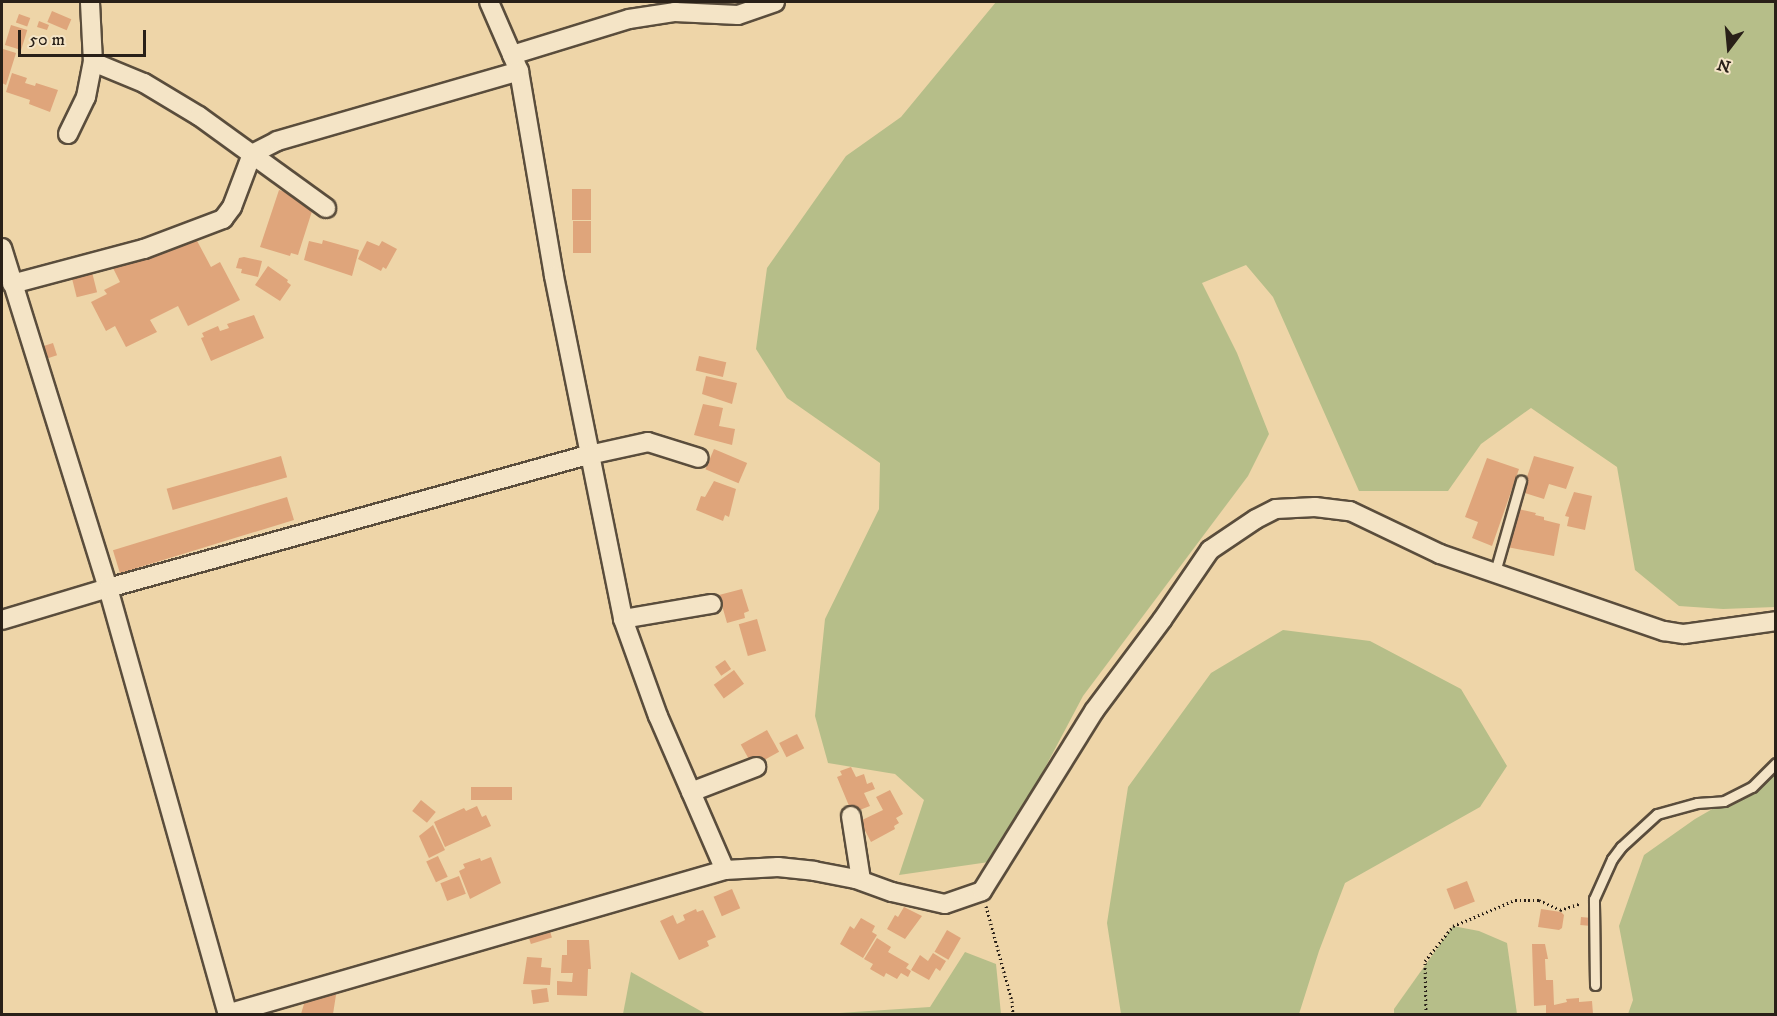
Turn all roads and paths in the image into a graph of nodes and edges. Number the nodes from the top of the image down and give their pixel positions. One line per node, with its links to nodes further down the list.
1 (90, 2): 4 (street)
2 (489, 2): 5 (street)
3 (775, 2): 5 (street)
4 (93, 62): 6 (street); 7 (street)
5 (516, 63): 7 (street); 11 (street)
6 (68, 134)
7 (252, 154): 8 (street); 10 (street)
8 (326, 208)
9 (2, 248): 10 (street)
10 (12, 284): 15 (street)
11 (589, 455): 12 (street); 15 (street); 17 (street)
12 (699, 458)
13 (1521, 481): 14 (lane)
14 (1495, 572): 19 (street); 26 (street)
15 (108, 588): 18 (street); 30 (street)
16 (712, 604): 17 (street)
17 (623, 619): 22 (street)
18 (2, 620)
19 (1776, 621)
20 (1776, 763): 27 (lane)
21 (756, 767): 22 (street)
22 (691, 792): 24 (street)
23 (851, 816): 25 (street)
24 (726, 870): 25 (street); 29 (street)
25 (861, 880): 26 (street)
26 (982, 891): 31 (path)
27 (1594, 899): 28 (lane); 32 (path)
28 (1596, 985)
29 (272, 1008): 30 (street)
30 (228, 1014)
31 (1013, 1014)
32 (1426, 1014)

